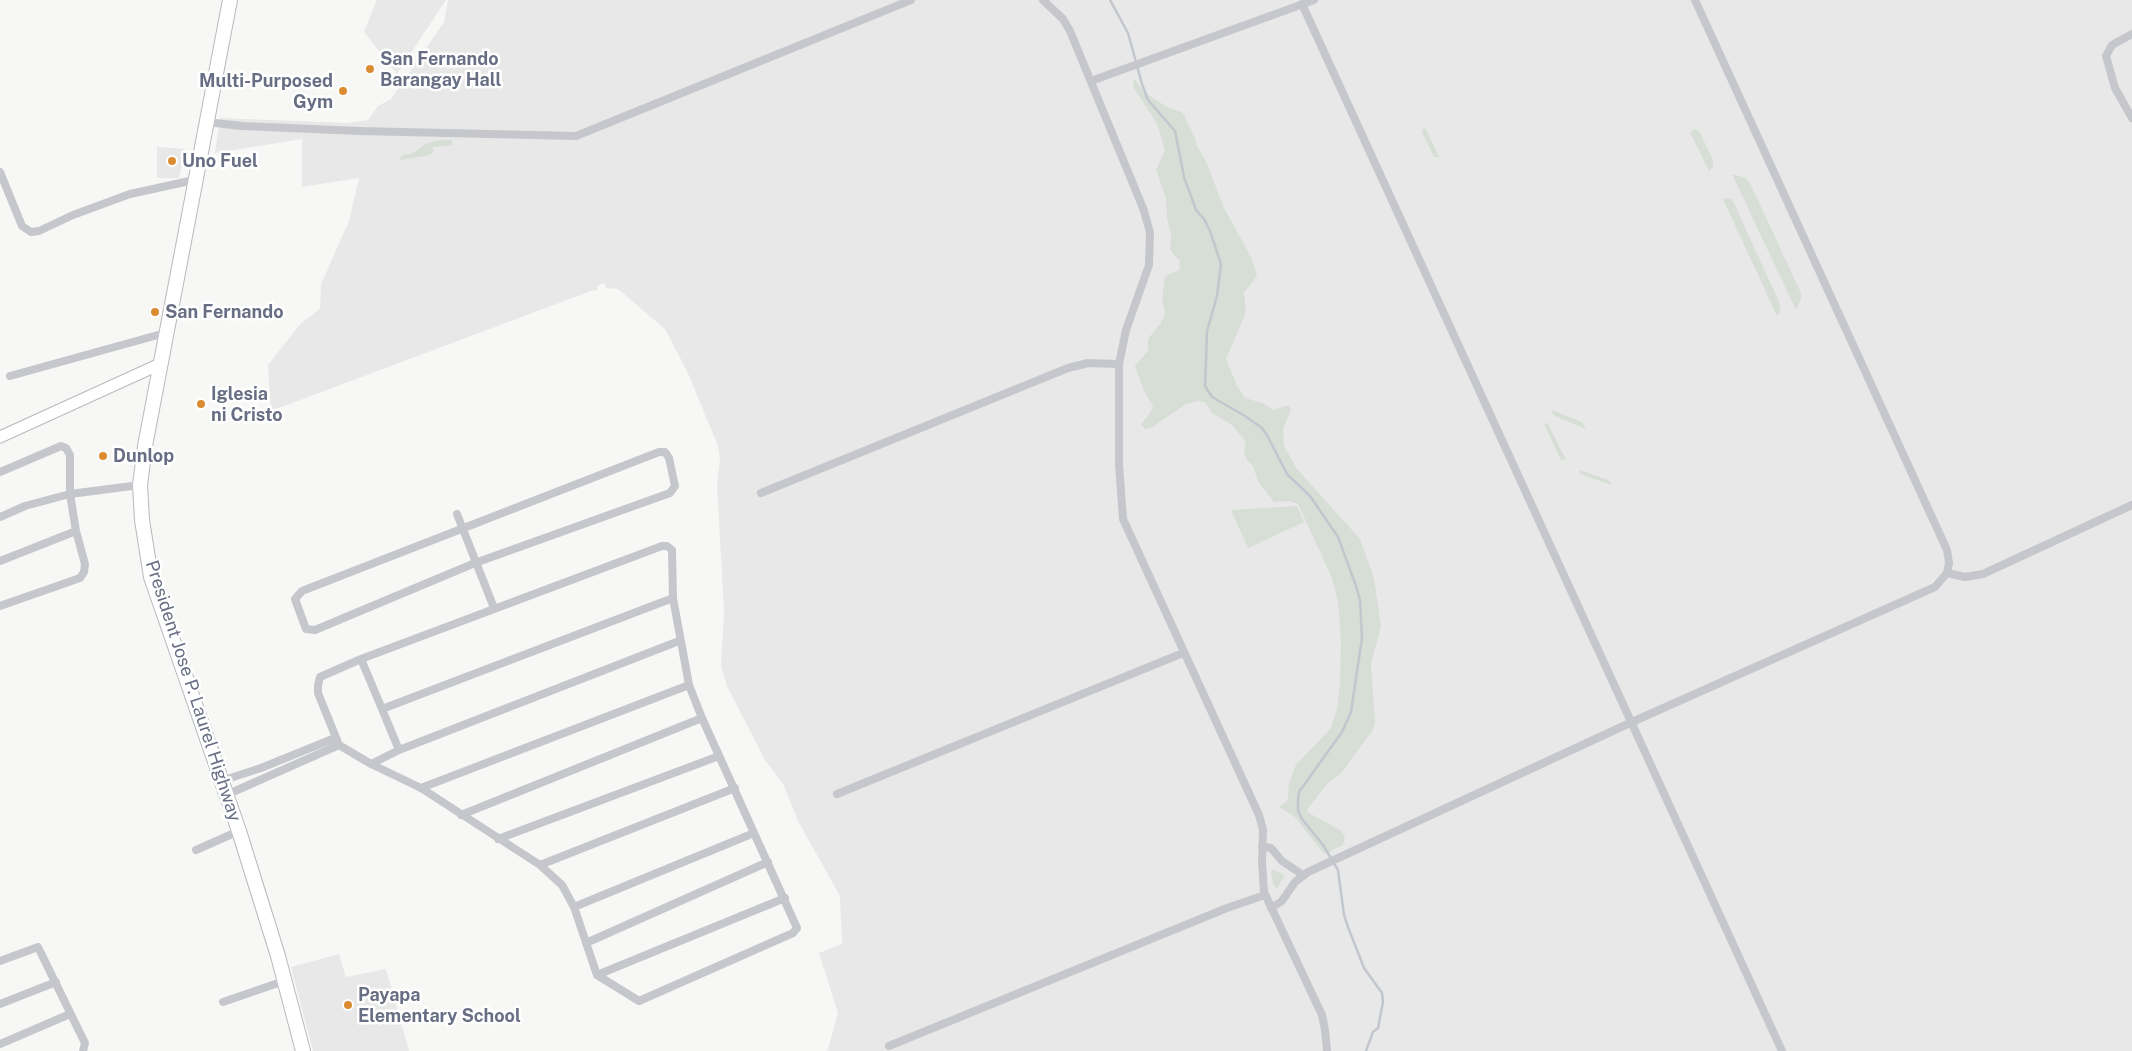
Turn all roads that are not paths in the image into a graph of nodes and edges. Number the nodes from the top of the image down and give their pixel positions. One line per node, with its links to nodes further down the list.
1 (230, 0): 10 (highway, President Jose P. Laurel Highway)
2 (910, 0): 10 (street)
3 (1044, 0): 8 (street)
4 (1314, 0): 6 (street)
5 (1695, 0): 29 (street)
6 (1302, 4): 8 (street); 39 (street)
7 (2132, 34): 9 (street)
8 (1091, 81): 14 (street)
9 (2132, 118)
10 (206, 122): 12 (highway, President Jose P. Laurel Highway)
11 (0, 172): 12 (street)
12 (194, 180): 13 (highway, President Jose P. Laurel Highway)
13 (165, 333): 15 (highway, President Jose P. Laurel Highway); 16 (street)
14 (1119, 364): 20 (street); 34 (street)
15 (158, 365): 17 (street); 19 (highway, President Jose P. Laurel Highway)
16 (10, 376)
17 (0, 437)
18 (0, 472): 21 (street)
19 (140, 485): 21 (street); 45 (highway, President Jose P. Laurel Highway)
20 (761, 493)
21 (70, 494): 24 (street); 26 (street)
22 (2132, 505): 29 (street)
23 (457, 514): 25 (street)
24 (0, 517)
25 (462, 528): 28 (street); 28 (street); 28 (street)
26 (76, 531): 27 (street); 31 (street)
27 (0, 562)
28 (475, 563): 32 (street)
29 (1947, 573): 39 (street)
30 (673, 598): 32 (street); 33 (street); 37 (street)
31 (0, 606)
32 (494, 608): 35 (street)
33 (679, 641): 36 (street); 41 (street)
34 (1184, 652): 48 (street); 53 (street)
35 (361, 659): 37 (street); 40 (street)
36 (689, 685): 38 (street); 46 (street)
37 (382, 709): 41 (street)
38 (702, 718): 43 (street); 49 (street)
39 (1632, 722): 57 (street); 75 (street)
40 (337, 742): 42 (street); 44 (street)
41 (399, 750): 44 (street)
42 (301, 756): 45 (street); 45 (street)
43 (719, 756): 47 (street); 52 (street)
44 (371, 764): 46 (street)
45 (223, 788): 50 (highway, President Jose P. Laurel Highway)
46 (421, 788): 49 (street)
47 (735, 788): 51 (street); 56 (street)
48 (837, 794)
49 (460, 815): 52 (street)
50 (239, 831): 54 (street); 65 (highway, President Jose P. Laurel Highway)
51 (754, 833): 55 (street); 60 (street)
52 (498, 839): 56 (street)
53 (1262, 846): 57 (street); 58 (street)
54 (196, 850)
55 (768, 862): 59 (street); 62 (street)
56 (540, 865): 60 (street)
57 (1303, 875): 61 (street)
58 (1266, 895): 61 (street); 71 (street)
59 (785, 898): 64 (street); 64 (street)
60 (574, 907): 62 (street)
61 (1271, 908): 74 (street)
62 (586, 943): 64 (street)
63 (0, 961): 66 (street)
64 (597, 975)
65 (284, 981): 67 (street); 73 (highway, President Jose P. Laurel Highway)
66 (56, 982): 68 (street); 69 (street)
67 (223, 1002)
68 (0, 1004)
69 (70, 1014): 70 (street); 72 (street)
70 (0, 1044)
71 (889, 1046)
72 (83, 1051)
73 (303, 1051)
74 (1327, 1051)
75 (1782, 1051)

